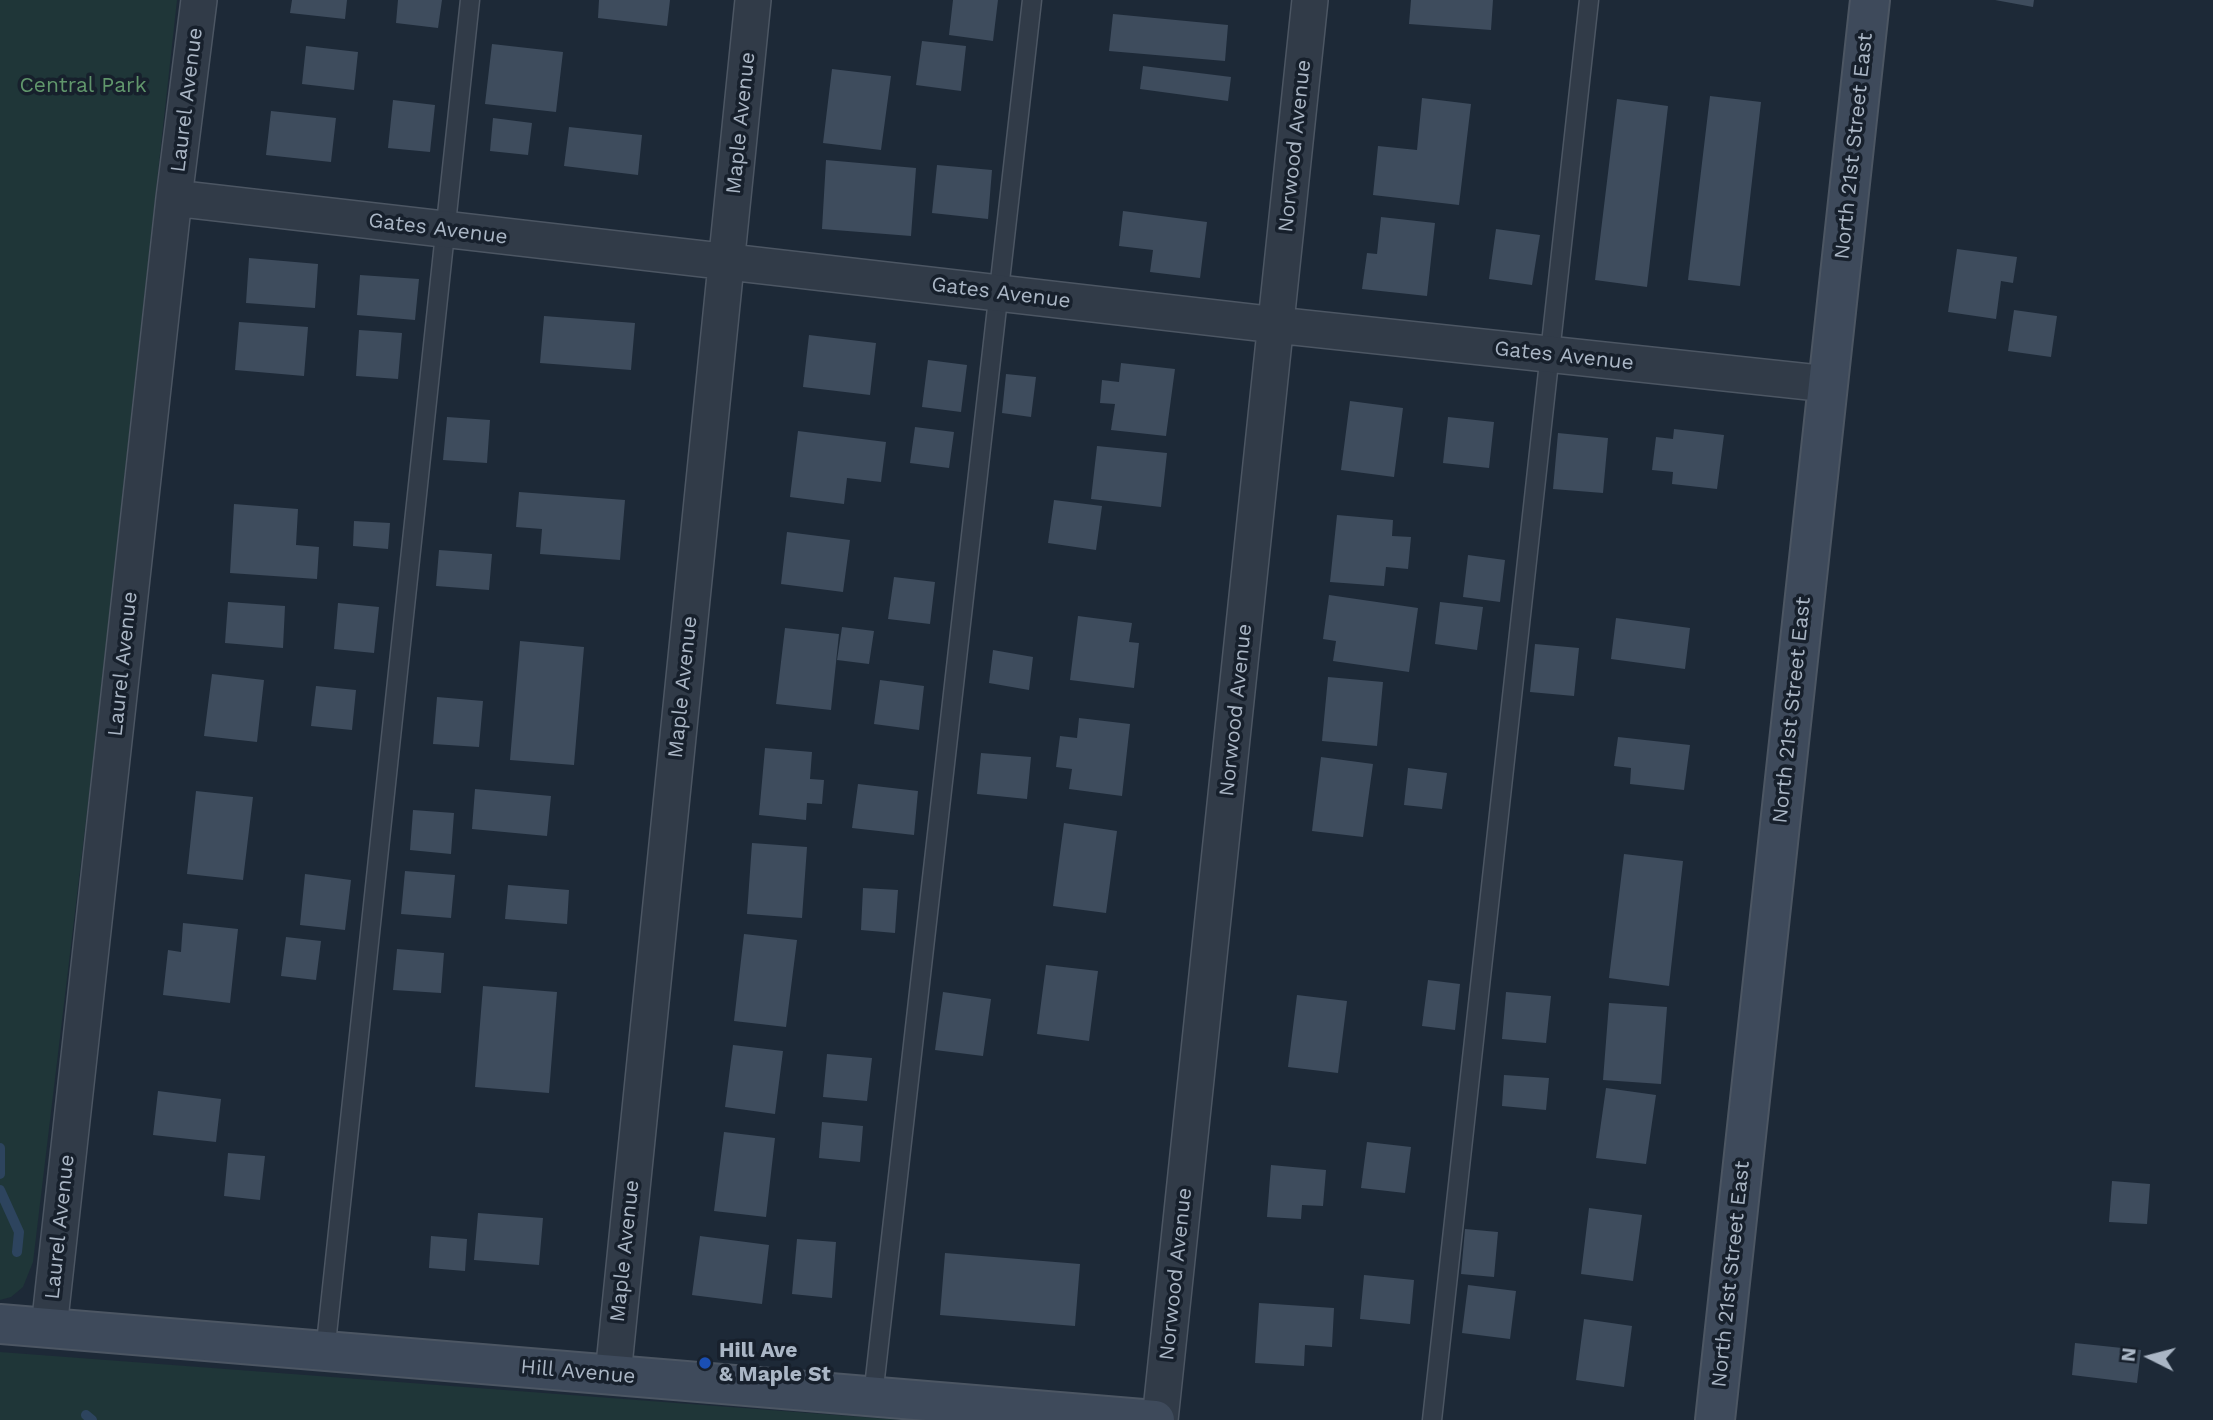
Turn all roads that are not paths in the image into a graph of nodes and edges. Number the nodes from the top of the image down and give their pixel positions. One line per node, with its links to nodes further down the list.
1 (199, 0): 8 (street, Laurel Avenue)
2 (470, 0): 9 (lane)
3 (753, 0): 10 (street, Maple Avenue)
4 (1032, 0): 11 (lane)
5 (1310, 0): 12 (street, Norwood Avenue)
6 (1589, 0): 13 (lane)
7 (1870, 0): 14 (street, North 21st Street East)
8 (174, 198): 9 (street, Gates Avenue); 16 (street, Laurel Avenue)
9 (448, 230): 10 (street, Gates Avenue); 17 (lane)
10 (726, 262): 11 (street, Gates Avenue); 18 (street, Maple Avenue)
11 (999, 293): 12 (street, Gates Avenue); 19 (lane)
12 (1276, 325): 13 (street, Gates Avenue); 20 (street, Norwood Avenue)
13 (1547, 354): 14 (street, Gates Avenue); 21 (lane)
14 (1828, 384): 22 (street, North 21st Street East)
15 (0, 1324): 16 (street, Hill Avenue)
16 (49, 1328): 17 (street, Hill Avenue)
17 (325, 1353): 18 (street, Hill Avenue)
18 (613, 1375): 19 (street, Hill Avenue)
19 (873, 1396): 20 (street, Hill Avenue)
20 (1158, 1420)
21 (1432, 1420)
22 (1715, 1420)

